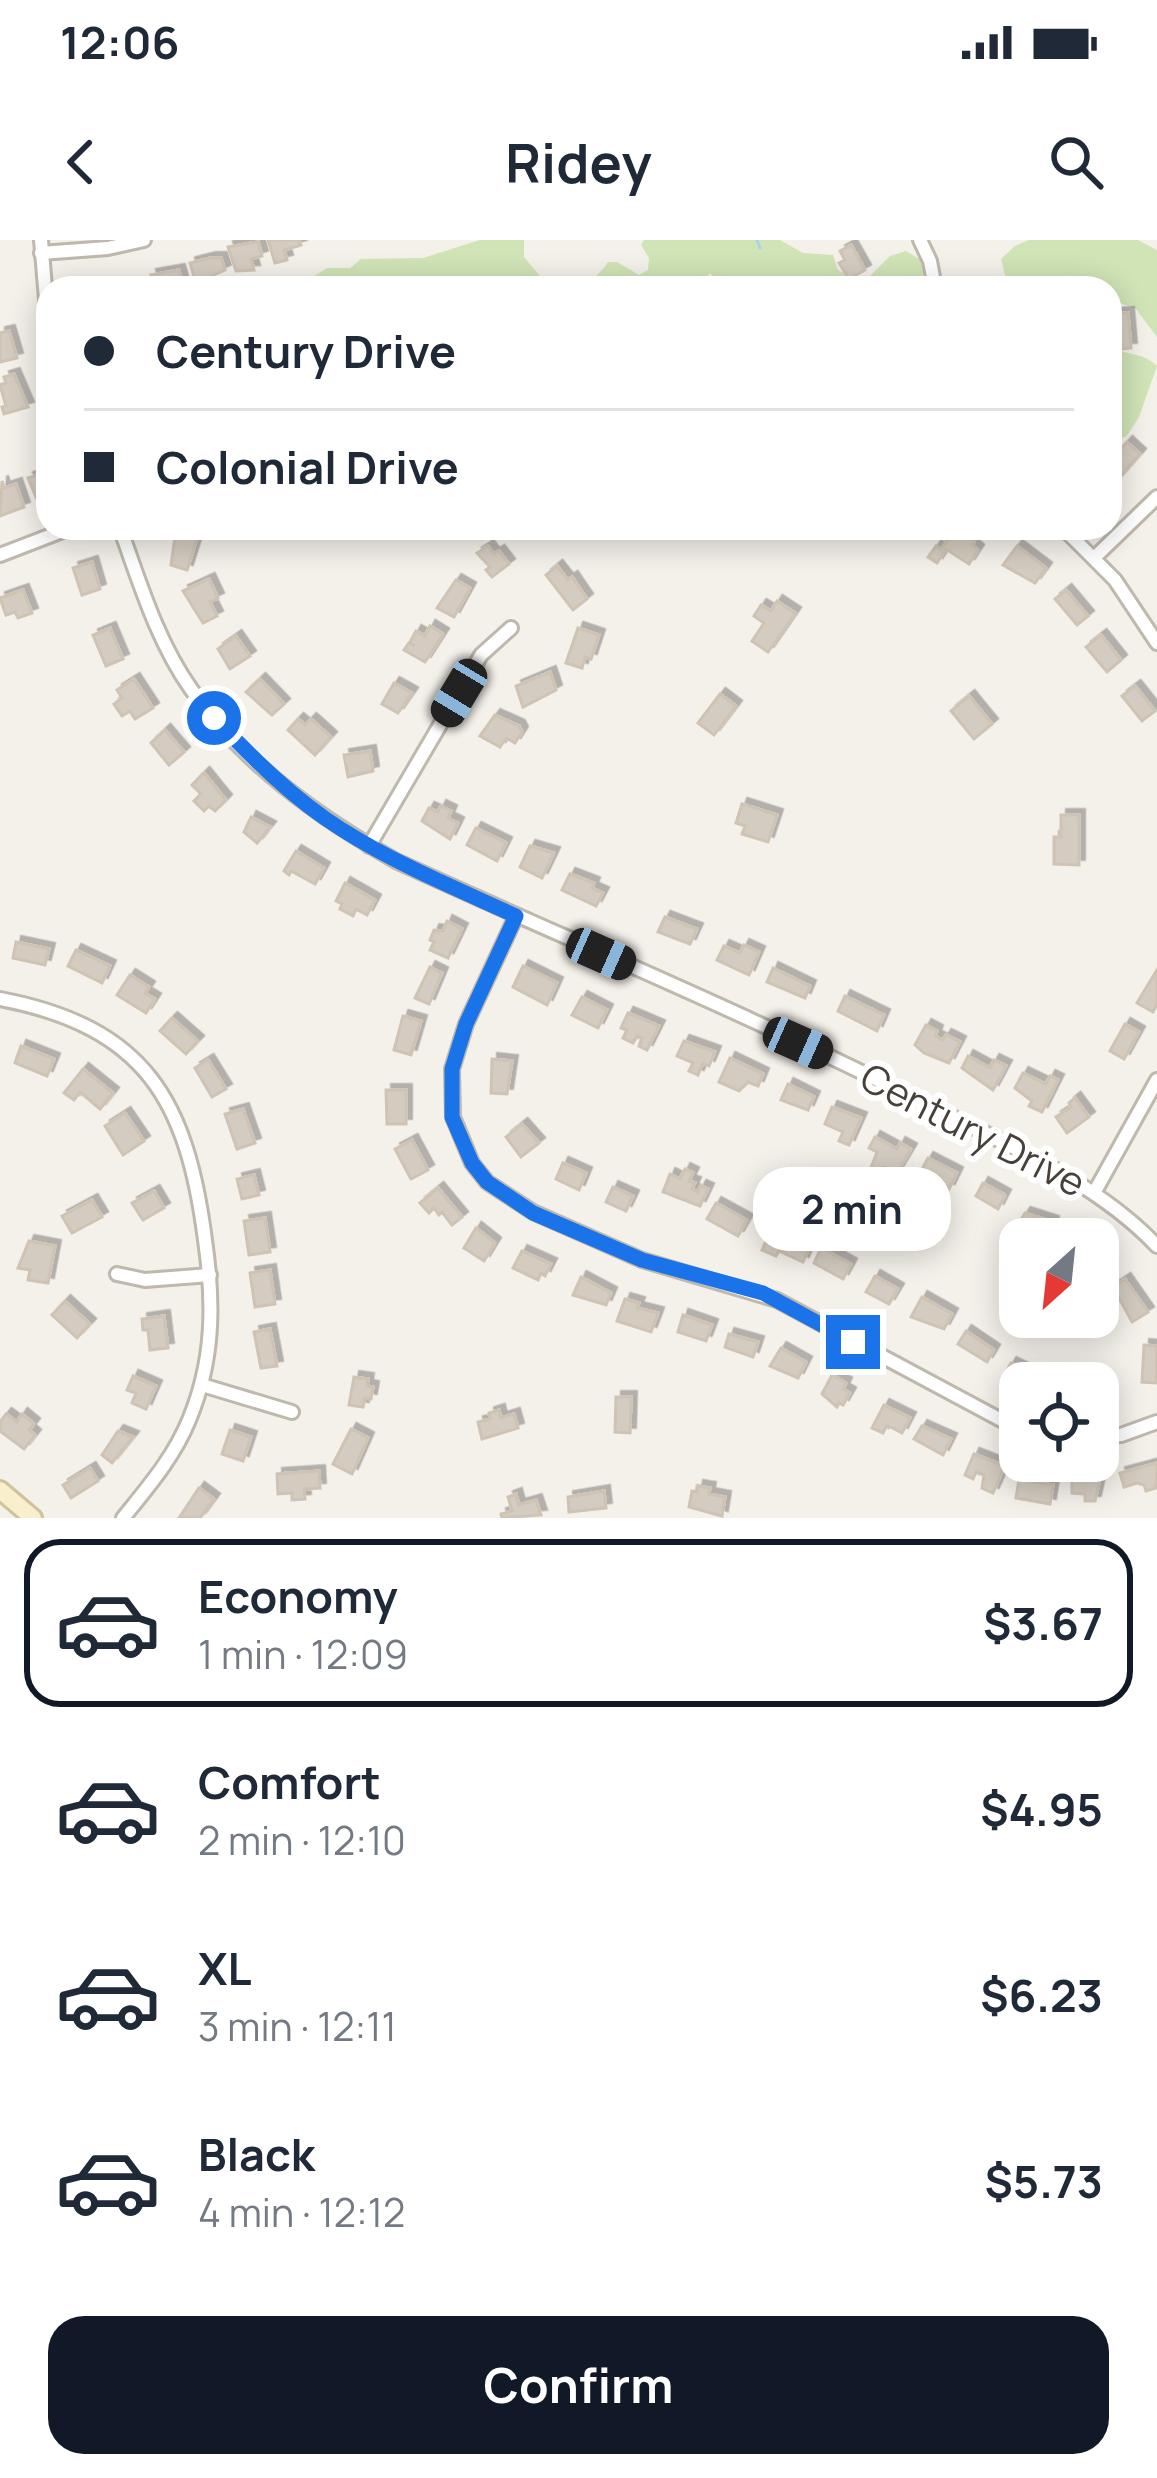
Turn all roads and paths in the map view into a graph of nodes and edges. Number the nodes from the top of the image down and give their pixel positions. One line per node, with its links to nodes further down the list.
1 (144, 240): 3 (street)
2 (920, 240): 5 (street)
3 (41, 246): 4 (street)
4 (44, 276)
5 (933, 276)
6 (1157, 497): 7 (street)
7 (1122, 530)
8 (39, 540): 12 (street)
9 (124, 540): 16 (street, Century Drive)
10 (1076, 540): 13 (street)
11 (1112, 540): 13 (street)
12 (0, 555)
13 (1094, 557): 15 (street)
14 (511, 628): 16 (street)
15 (1157, 644)
16 (370, 846): 17 (street, Century Drive)
17 (516, 916): 20 (street, Century Drive); 26 (street)
18 (0, 998): 23 (street)
19 (1157, 1080): 20 (street)
20 (1094, 1192): 21 (street, Century Drive)
21 (1157, 1246)
22 (117, 1274): 23 (street)
23 (210, 1275): 24 (street)
24 (202, 1385): 25 (street); 31 (street)
25 (292, 1412)
26 (999, 1419)
27 (1157, 1422): 28 (street)
28 (1119, 1435)
29 (0, 1490): 30 (street)
30 (33, 1518)
31 (123, 1518)

